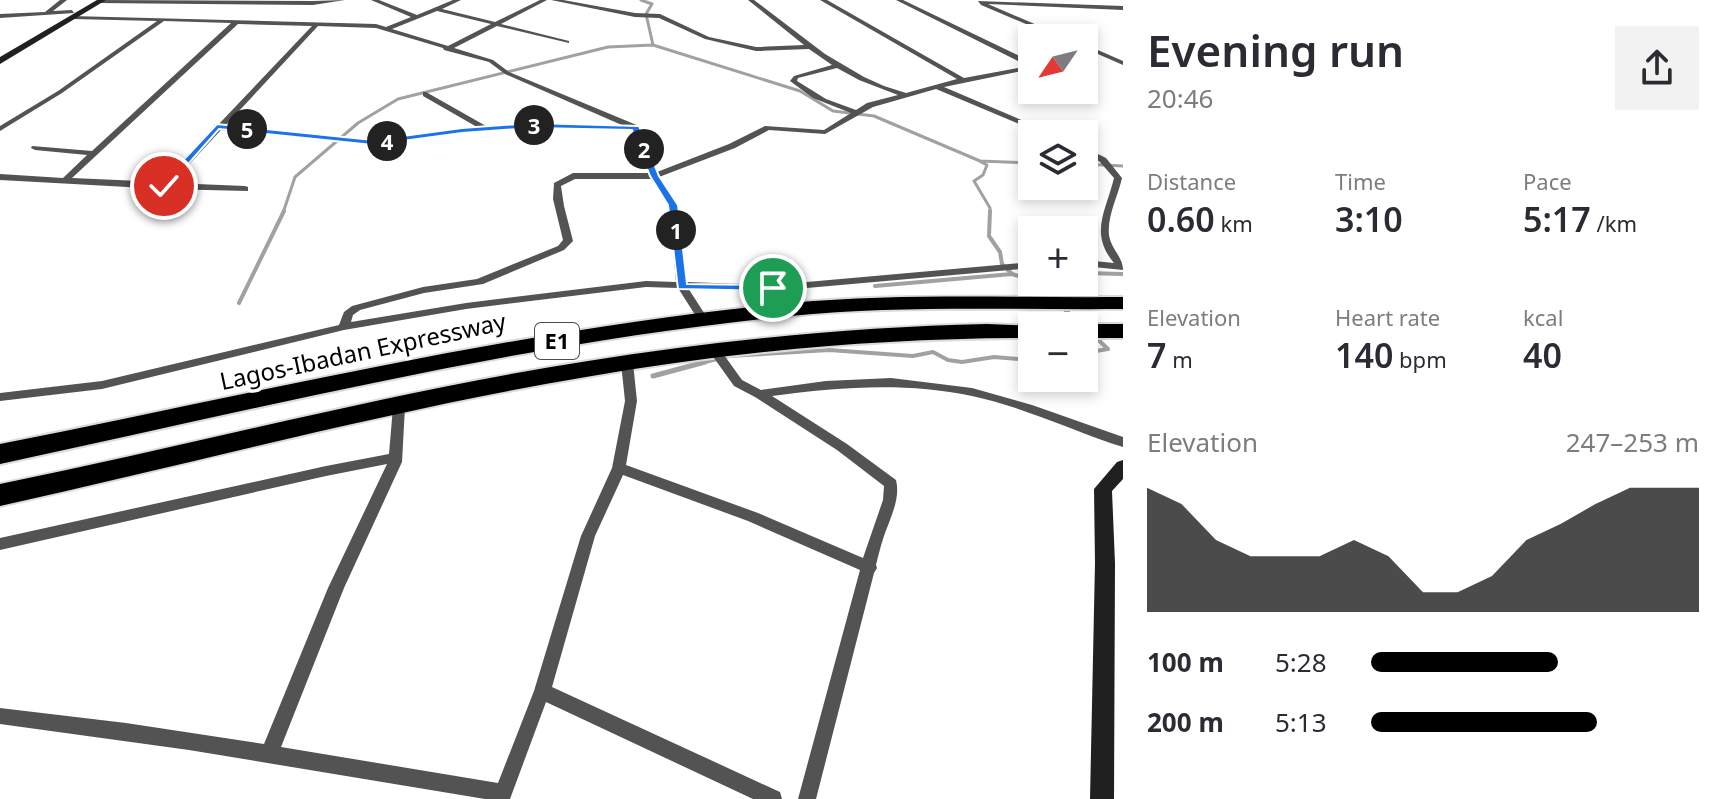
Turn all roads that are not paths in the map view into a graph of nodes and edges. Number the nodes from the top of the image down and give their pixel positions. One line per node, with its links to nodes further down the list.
1 (64, 0): 15 (street)
2 (342, 0): 11 (street)
3 (374, 0): 18 (street)
4 (458, 0): 14 (street)
5 (544, 0): 21 (street)
6 (554, 0): 26 (street)
7 (751, 0): 26 (street)
8 (823, 0): 36 (street)
9 (899, 0): 32 (street)
10 (97, 1): 11 (street); 16 (main road)
11 (246, 1)
12 (979, 1): 13 (street); 22 (street)
13 (1123, 8)
14 (437, 9): 18 (street); 21 (street)
15 (47, 13): 16 (street); 17 (street)
16 (73, 15): 19 (street); 31 (main road); 31 (main road)
17 (0, 16)
18 (417, 17): 24 (street)
19 (161, 21): 20 (street); 44 (street)
20 (235, 23): 23 (street); 47 (street)
21 (498, 24): 25 (street); 27 (street)
22 (1032, 24)
23 (316, 25): 24 (street); 42 (street)
24 (389, 28): 27 (street)
25 (567, 42)
26 (809, 47): 34 (street)
27 (446, 49): 43 (street)
28 (1098, 52): 29 (street)
29 (1102, 54): 30 (street); 33 (street)
30 (1098, 55)
31 (0, 58)
32 (1018, 59)
33 (1122, 62)
34 (835, 66): 39 (street); 40 (street)
35 (1018, 69): 36 (street)
36 (963, 80): 37 (street)
37 (937, 87): 39 (street); 41 (street)
38 (426, 94): 45 (street)
39 (907, 96): 40 (street)
40 (858, 113): 49 (street)
41 (1018, 121)
42 (217, 127): 45 (street); 52 (street)
43 (636, 128): 45 (street); 49 (street)
44 (0, 129)
45 (486, 129)
46 (35, 148): 47 (street)
47 (92, 153): 51 (street)
48 (1098, 157): 56 (street)
49 (654, 176): 57 (street); 60 (street)
50 (0, 177): 51 (street)
51 (64, 181): 52 (street)
52 (164, 186): 53 (street)
53 (245, 189)
54 (1098, 264): 56 (street)
55 (1018, 266): 57 (street)
56 (1123, 267)
57 (682, 287): 59 (street); 60 (street)
58 (1123, 303): 59 (highway, Lagos-Ibadan Expressway / E1)
59 (703, 319): 70 (highway, Lagos-Ibadan Expressway / E1)
60 (344, 327): 67 (street)
61 (1018, 331): 64 (highway, E1)
62 (1098, 331): 63 (highway)
63 (1123, 331)
64 (715, 351): 65 (highway, E1); 66 (street)
65 (627, 363): 68 (highway, E1); 73 (street)
66 (759, 394): 69 (street); 76 (street)
67 (0, 397)
68 (399, 407): 71 (street); 74 (highway, E1)
69 (1123, 442)
70 (0, 454)
71 (396, 458): 75 (street); 79 (street)
72 (1123, 467): 83 (main road)
73 (619, 468): 76 (street); 77 (street)
74 (0, 495)
75 (0, 544)
76 (870, 568): 82 (street)
77 (542, 691): 80 (street); 81 (street)
78 (0, 716): 79 (street)
79 (270, 752): 80 (street)
80 (502, 796)
81 (773, 799)
82 (807, 799)
83 (1102, 799)

